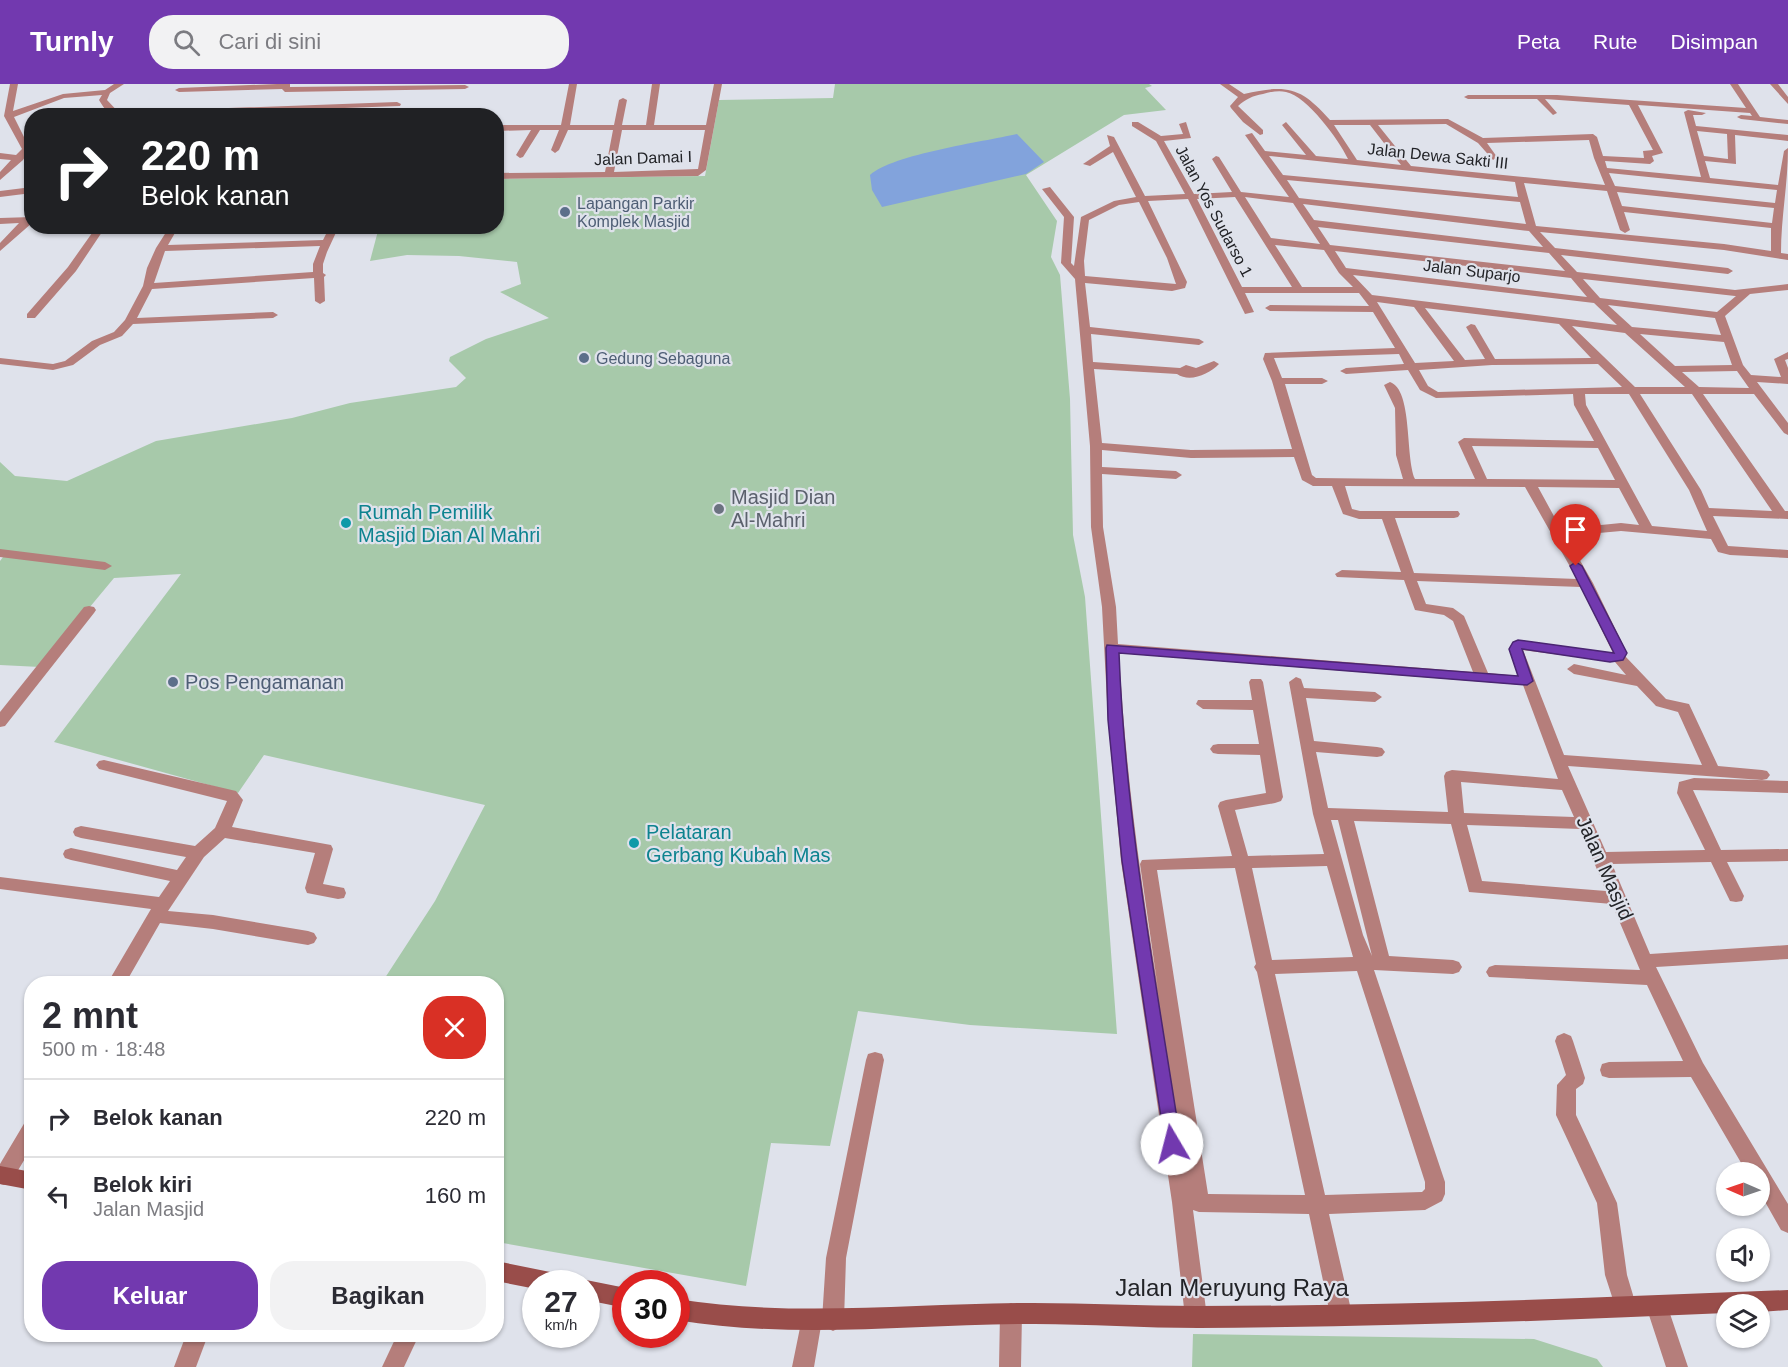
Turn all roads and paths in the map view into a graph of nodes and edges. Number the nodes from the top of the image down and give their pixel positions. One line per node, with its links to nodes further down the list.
1 (14, 84): 32 (street)
2 (120, 84): 13 (street)
3 (573, 84): 39 (street)
4 (656, 84): 41 (street)
5 (718, 84): 42 (street, Jalan Damai I)
6 (1224, 84): 15 (street)
7 (1490, 84): 14 (street)
8 (1734, 84): 31 (street)
9 (1774, 84): 21 (street)
10 (353, 86): 12 (street); 18 (street)
11 (181, 87): 12 (street); 25 (street)
12 (287, 87): 26 (street)
13 (107, 92): 23 (street); 24 (street)
14 (1507, 96): 16 (street); 17 (street)
15 (1243, 97): 35 (street); 46 (street)
16 (1468, 97)
17 (1539, 97): 20 (street); 30 (street)
18 (460, 100): 28 (street)
19 (623, 100): 40 (street)
20 (1632, 102): 31 (street); 63 (street)
21 (1788, 102)
22 (397, 104): 27 (street)
23 (30, 108)
24 (108, 108)
25 (176, 108)
26 (276, 108)
27 (336, 108)
28 (421, 108)
29 (24, 110): 32 (street)
30 (1553, 113)
31 (1755, 115): 34 (street); 45 (street)
32 (8, 116): 53 (street)
33 (1372, 122): 35 (street); 52 (street); 70 (street)
34 (1788, 122)
35 (1328, 123): 67 (street)
36 (1135, 124): 51 (street, Jalan Yos Sudarso 1)
37 (1183, 124): 51 (street)
38 (1286, 125): 62 (street)
39 (565, 127): 40 (street); 44 (street); 55 (street)
40 (619, 127): 41 (street); 73 (street)
41 (650, 127): 42 (street)
42 (710, 127): 73 (street, Jalan Damai I)
43 (504, 128): 44 (street)
44 (537, 128): 58 (street)
45 (1692, 128): 47 (street); 65 (street)
46 (1260, 132)
47 (1731, 132): 50 (street); 65 (street)
48 (1249, 135): 57 (street)
49 (1110, 137): 54 (street)
50 (1788, 138)
51 (1159, 140): 84 (street, Jalan Yos Sudarso 1)
52 (1481, 141): 61 (street); 63 (street)
53 (24, 145)
54 (1115, 147): 68 (street); 87 (street)
55 (555, 150)
56 (1788, 151): 79 (street)
57 (1262, 153): 62 (street, Jalan Dewa Sakti III); 76 (street)
58 (520, 155)
59 (0, 156): 66 (street)
60 (24, 156): 66 (street)
61 (1493, 156)
62 (1313, 158): 67 (street, Jalan Dewa Sakti III)
63 (1598, 158): 71 (street)
64 (1216, 159): 83 (street)
65 (1701, 159): 78 (street)
66 (22, 162): 75 (street)
67 (1354, 162): 70 (street, Jalan Dewa Sakti III)
68 (1087, 164)
69 (547, 165): 74 (street)
70 (1408, 168): 77 (street, Jalan Dewa Sakti III)
71 (1603, 170): 78 (street); 81 (street)
72 (504, 174): 74 (street, Jalan Damai I)
73 (609, 175): 74 (street, Jalan Damai I)
74 (543, 176)
75 (0, 177)
76 (1280, 177): 86 (street); 88 (street)
77 (1519, 179): 81 (street, Jalan Dewa Sakti III); 88 (street)
78 (1706, 180): 79 (street)
79 (1783, 188): 89 (street)
80 (1047, 189): 114 (street)
81 (1611, 189): 89 (street, Jalan Dewa Sakti III); 90 (street)
82 (24, 190): 85 (street)
83 (1238, 192): 84 (street); 86 (street); 101 (street)
84 (1189, 193): 87 (street); 117 (street, Jalan Yos Sudarso 1)
85 (0, 194)
86 (1292, 197): 93 (street); 94 (street)
87 (1142, 199): 114 (street); 114 (street)
88 (1524, 200): 94 (street)
89 (1779, 206): 96 (street)
90 (1620, 209): 96 (street); 97 (street)
91 (24, 220): 92 (street)
92 (0, 221)
93 (1312, 223): 103 (street); 106 (street)
94 (1530, 224): 97 (street); 106 (street); 110 (street)
95 (24, 226): 104 (street)
96 (1776, 226): 108 (street)
97 (1626, 230): 108 (street)
98 (96, 234): 130 (street)
99 (170, 234): 105 (street)
100 (331, 234): 102 (street)
101 (1269, 241): 103 (street); 118 (street)
102 (326, 243): 105 (street); 112 (street)
103 (1326, 247): 111 (street); 113 (street)
104 (0, 248)
105 (161, 248): 115 (street)
106 (1552, 250): 110 (street); 113 (street)
107 (1788, 250): 108 (street)
108 (1776, 251): 109 (street); 110 (street)
109 (1788, 257)
110 (1726, 259): 120 (street)
111 (1343, 271): 119 (street); 123 (street, Jalan Suparjo)
112 (321, 275): 115 (street); 122 (street)
113 (1575, 276): 120 (street); 123 (street)
114 (1080, 279): 134 (street)
115 (147, 286): 131 (street)
116 (1788, 287): 120 (street)
117 (1240, 290): 118 (street); 127 (street, Jalan Yos Sudarso 1)
118 (1299, 290): 119 (street)
119 (1359, 290): 121 (street)
120 (1745, 294): 129 (street)
121 (1369, 298): 124 (street); 126 (street)
122 (320, 301)
123 (1597, 301): 129 (street, Jalan Suparjo); 135 (street)
124 (1417, 304): 132 (street); 144 (street)
125 (1270, 308): 126 (street)
126 (1375, 309): 138 (street)
127 (1249, 312)
128 (273, 315): 131 (street)
129 (1719, 315): 136 (street)
130 (31, 316)
131 (130, 321): 140 (street)
132 (1563, 322): 135 (street); 142 (street)
133 (1471, 327): 141 (street)
134 (1084, 330): 137 (street); 145 (street)
135 (1630, 330): 136 (street); 148 (street)
136 (1726, 339): 147 (street)
137 (1199, 342)
138 (1402, 351): 146 (street); 152 (street)
139 (1788, 356): 154 (street)
140 (0, 361)
141 (1492, 362): 142 (street); 144 (street)
142 (1601, 362): 158 (street)
143 (1214, 363): 150 (street)
144 (1461, 363): 146 (street)
145 (1089, 365): 150 (street); 165 (street)
146 (1413, 367): 149 (street); 160 (street)
147 (1740, 368): 148 (street); 151 (street)
148 (1672, 369): 157 (street)
149 (1346, 372)
150 (1189, 373): 156 (street)
151 (1748, 378): 154 (street); 159 (street)
152 (1278, 381): 153 (street); 166 (street)
153 (1322, 381)
154 (1788, 381)
155 (1390, 385): 170 (street)
156 (1185, 390)
157 (1695, 390): 158 (street); 159 (street); 177 (street)
158 (1633, 391): 160 (street); 174 (street)
159 (1757, 391): 162 (street)
160 (1579, 392): 164 (street)
161 (1463, 428): 163 (street)
162 (1788, 431)
163 (1466, 442): 164 (street); 171 (street)
164 (1602, 445): 173 (street)
165 (1096, 446): 166 (street); 167 (street)
166 (1300, 453): 169 (street)
167 (1096, 470): 168 (street); 188 (street)
168 (1176, 475)
169 (1337, 482): 170 (street); 176 (street)
170 (1410, 482): 171 (street)
171 (1482, 482): 172 (street)
172 (1529, 483): 173 (street); 179 (street)
173 (1623, 484): 178 (street)
174 (1704, 512): 177 (street); 180 (street)
175 (1454, 514): 176 (street)
176 (1387, 515): 185 (street)
177 (1784, 515)
178 (1647, 528): 179 (street); 180 (street)
179 (1556, 533): 186 (street)
180 (1714, 536): 182 (street)
181 (0, 553): 183 (street)
182 (1788, 554)
183 (105, 566)
184 (1342, 574): 185 (street)
185 (1411, 577): 186 (street); 191 (street)
186 (1586, 583): 189 (street)
187 (89, 610): 198 (street)
188 (1112, 648): 191 (street); 257 (street)
189 (1618, 657): 192 (street, Jalan Masjid); 194 (street)
190 (1574, 669): 194 (street)
191 (1482, 677): 192 (street)
192 (1527, 681): 203 (street, Jalan Masjid)
193 (1256, 682): 197 (street)
194 (1640, 682): 205 (street)
195 (1375, 697): 199 (street)
196 (1203, 704): 197 (street)
197 (1260, 705): 201 (street)
198 (0, 722)
199 (1309, 746): 202 (street); 209 (street)
200 (1218, 749): 201 (street)
201 (1269, 750): 221 (street)
202 (1377, 752)
203 (1559, 760): 205 (street); 207 (street, Jalan Masjid)
204 (105, 765): 213 (street)
205 (1713, 773): 206 (street)
206 (1762, 775)
207 (1568, 785): 211 (street); 212 (street, Jalan Masjid)
208 (1788, 787): 217 (street)
209 (1321, 814): 210 (street); 220 (street)
210 (1345, 816): 211 (street); 232 (street)
211 (1457, 818): 212 (street); 226 (street)
212 (1586, 823): 219 (street, Jalan Masjid)
213 (222, 831): 215 (street); 224 (street)
214 (81, 832): 215 (street)
215 (198, 853): 222 (street)
216 (71, 854): 222 (street)
217 (1716, 855): 218 (street); 219 (street); 225 (street)
218 (1788, 855)
219 (1601, 858): 226 (street, Jalan Masjid)
220 (1335, 860): 221 (street); 231 (street)
221 (1242, 862): 233 (street); 247 (street)
222 (183, 878): 227 (street)
223 (0, 883): 227 (street)
224 (338, 893)
225 (1736, 896)
226 (1619, 898): 230 (street, Jalan Masjid)
227 (159, 910): 228 (street); 236 (street)
228 (308, 938)
229 (1788, 952): 230 (street)
230 (1644, 961): 237 (street, Jalan Masjid)
231 (1363, 963): 232 (street); 233 (street); 247 (street)
232 (1382, 963): 234 (street)
233 (1263, 966): 247 (street)
234 (1453, 967)
235 (1496, 972): 237 (street)
236 (121, 976)
237 (1652, 978): 240 (street, Jalan Masjid)
238 (1564, 1041): 252 (street)
239 (875, 1060): 258 (street)
240 (1696, 1069): 241 (street); 243 (street, Jalan Masjid)
241 (1609, 1070)
242 (24, 1141): 244 (street)
243 (1752, 1162)
244 (2, 1175): 245 (main road)
245 (24, 1179)
246 (1770, 1193): 248 (street, Jalan Masjid)
247 (1317, 1205): 256 (street)
248 (1788, 1223)
249 (504, 1273): 250 (main road)
250 (522, 1276)
251 (1788, 1300): 253 (main road, Jalan Meruyung Raya)
252 (1625, 1305): 253 (main road, Jalan Meruyung Raya); 256 (main road, Jalan Meruyung Raya)
253 (1657, 1306): 265 (street)
254 (690, 1312): 258 (main road, Jalan Meruyung Raya)
255 (1011, 1314): 257 (main road, Jalan Meruyung Raya); 258 (main road, Jalan Meruyung Raya); 264 (street)
256 (1341, 1314): 257 (main road, Jalan Meruyung Raya)
257 (1196, 1317)
258 (822, 1320): 263 (street)
259 (194, 1342): 261 (street)
260 (405, 1342): 262 (street)
261 (185, 1367)
262 (393, 1367)
263 (803, 1367)
264 (1010, 1367)
265 (1677, 1367)

